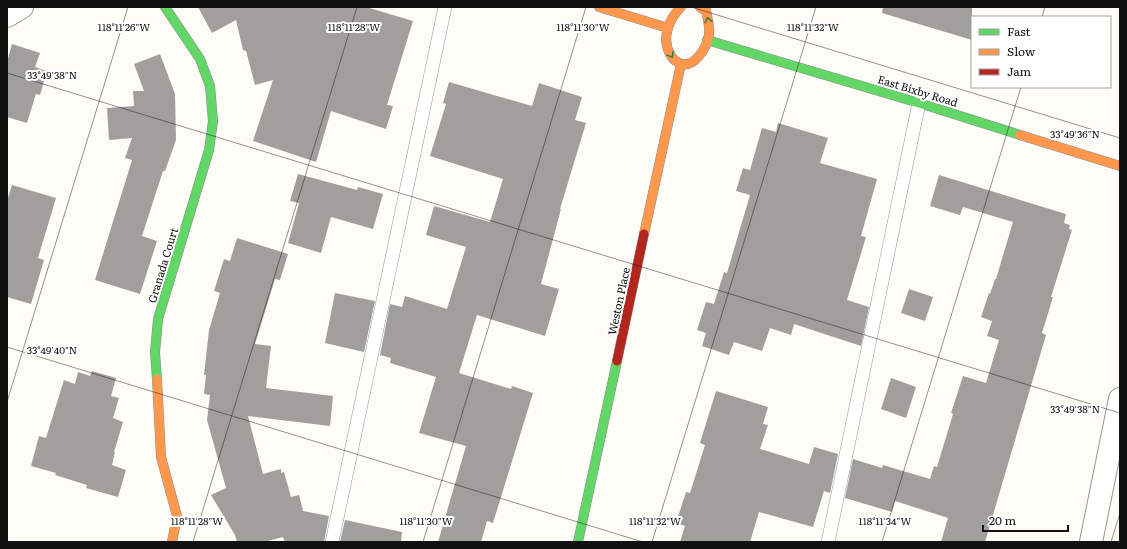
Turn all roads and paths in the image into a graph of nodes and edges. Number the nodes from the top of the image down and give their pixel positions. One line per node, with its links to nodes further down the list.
1 (22, 7): 7 (street)
2 (165, 7): 14 (street, Granada Court)
3 (445, 7): 15 (lane)
4 (599, 7): 8 (street)
5 (680, 7): 8 (street)
6 (700, 7): 9 (street, one-way to 6)
7 (7, 16)
8 (668, 28): 10 (street, one-way to 10)
9 (707, 40): 10 (street); 11 (street, East Bixby Road)
10 (681, 64): 16 (street, Weston Place)
11 (919, 103): 12 (street, East Bixby Road); 17 (lane)
12 (1120, 166)
13 (1120, 399): 18 (street)
14 (172, 542)
15 (332, 542)
16 (578, 542)
17 (828, 542)
18 (1091, 542)

